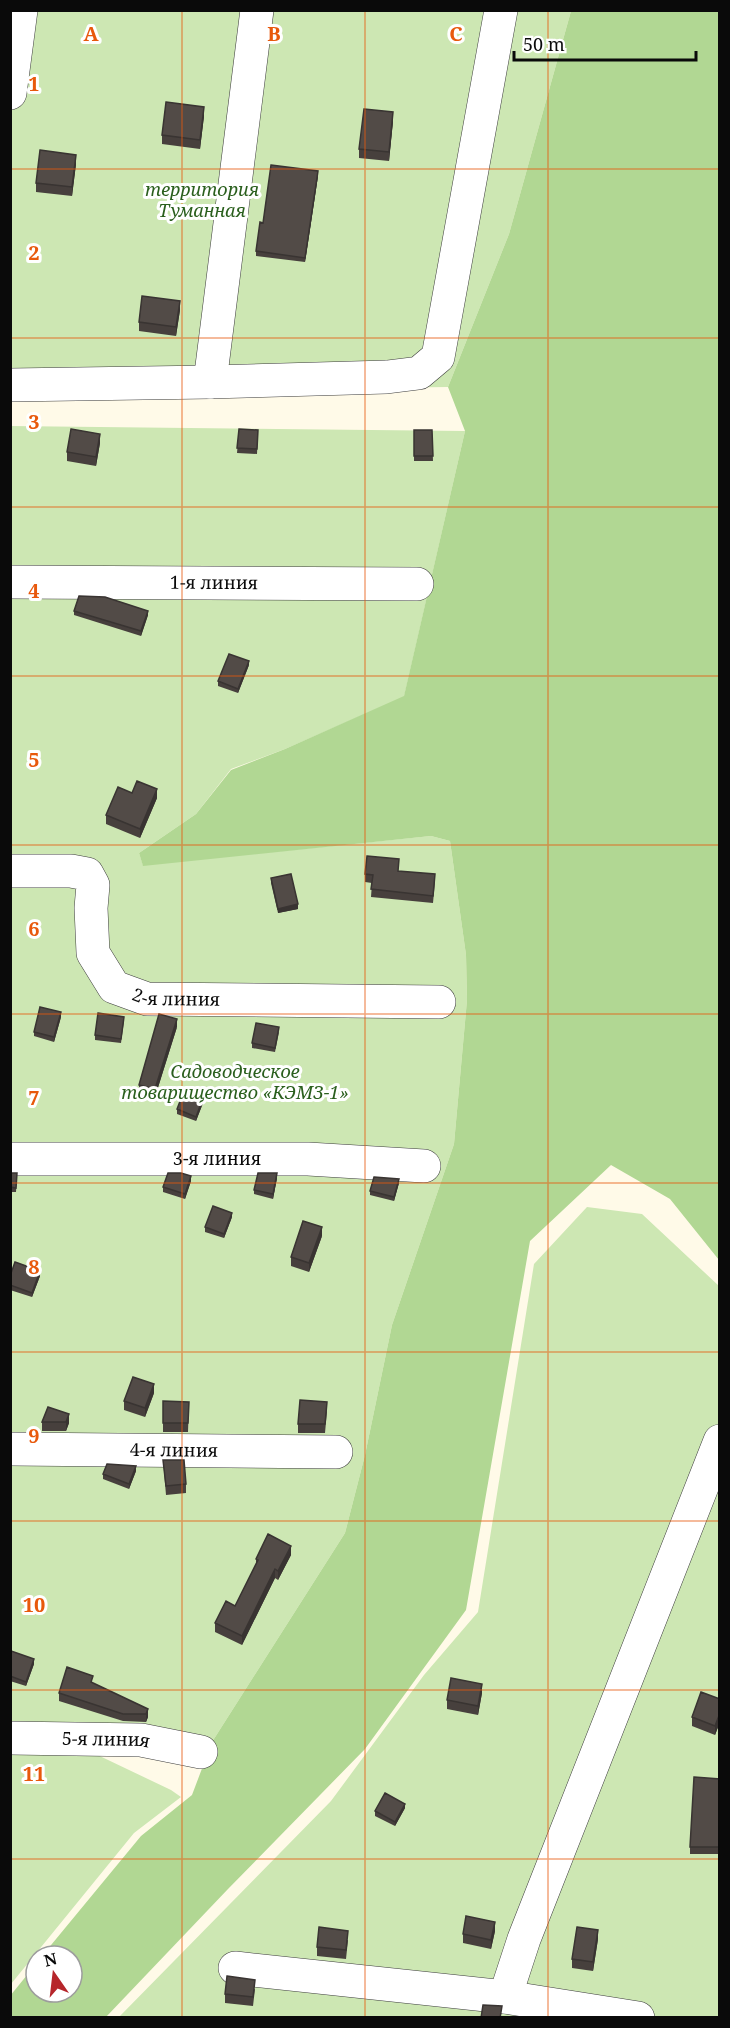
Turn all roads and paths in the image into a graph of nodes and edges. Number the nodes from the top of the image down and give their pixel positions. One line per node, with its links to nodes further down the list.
1 (21, 10): 4 (street)
2 (257, 10): 5 (street)
3 (501, 10): 5 (street)
4 (10, 93)
5 (210, 382): 6 (street)
6 (10, 385)
7 (10, 582): 8 (street, 1-я линия)
8 (417, 584)
9 (10, 871): 10 (street, 2-я линия)
10 (439, 1002)
11 (10, 1159): 12 (street, 3-я линия)
12 (424, 1166)
13 (720, 1441): 19 (street)
14 (10, 1449): 15 (street, 4-я линия)
15 (336, 1452)
16 (10, 1738): 17 (street, 5-я линия)
17 (201, 1752)
18 (235, 1968): 19 (street)
19 (505, 1997): 20 (street)
20 (638, 2018)

